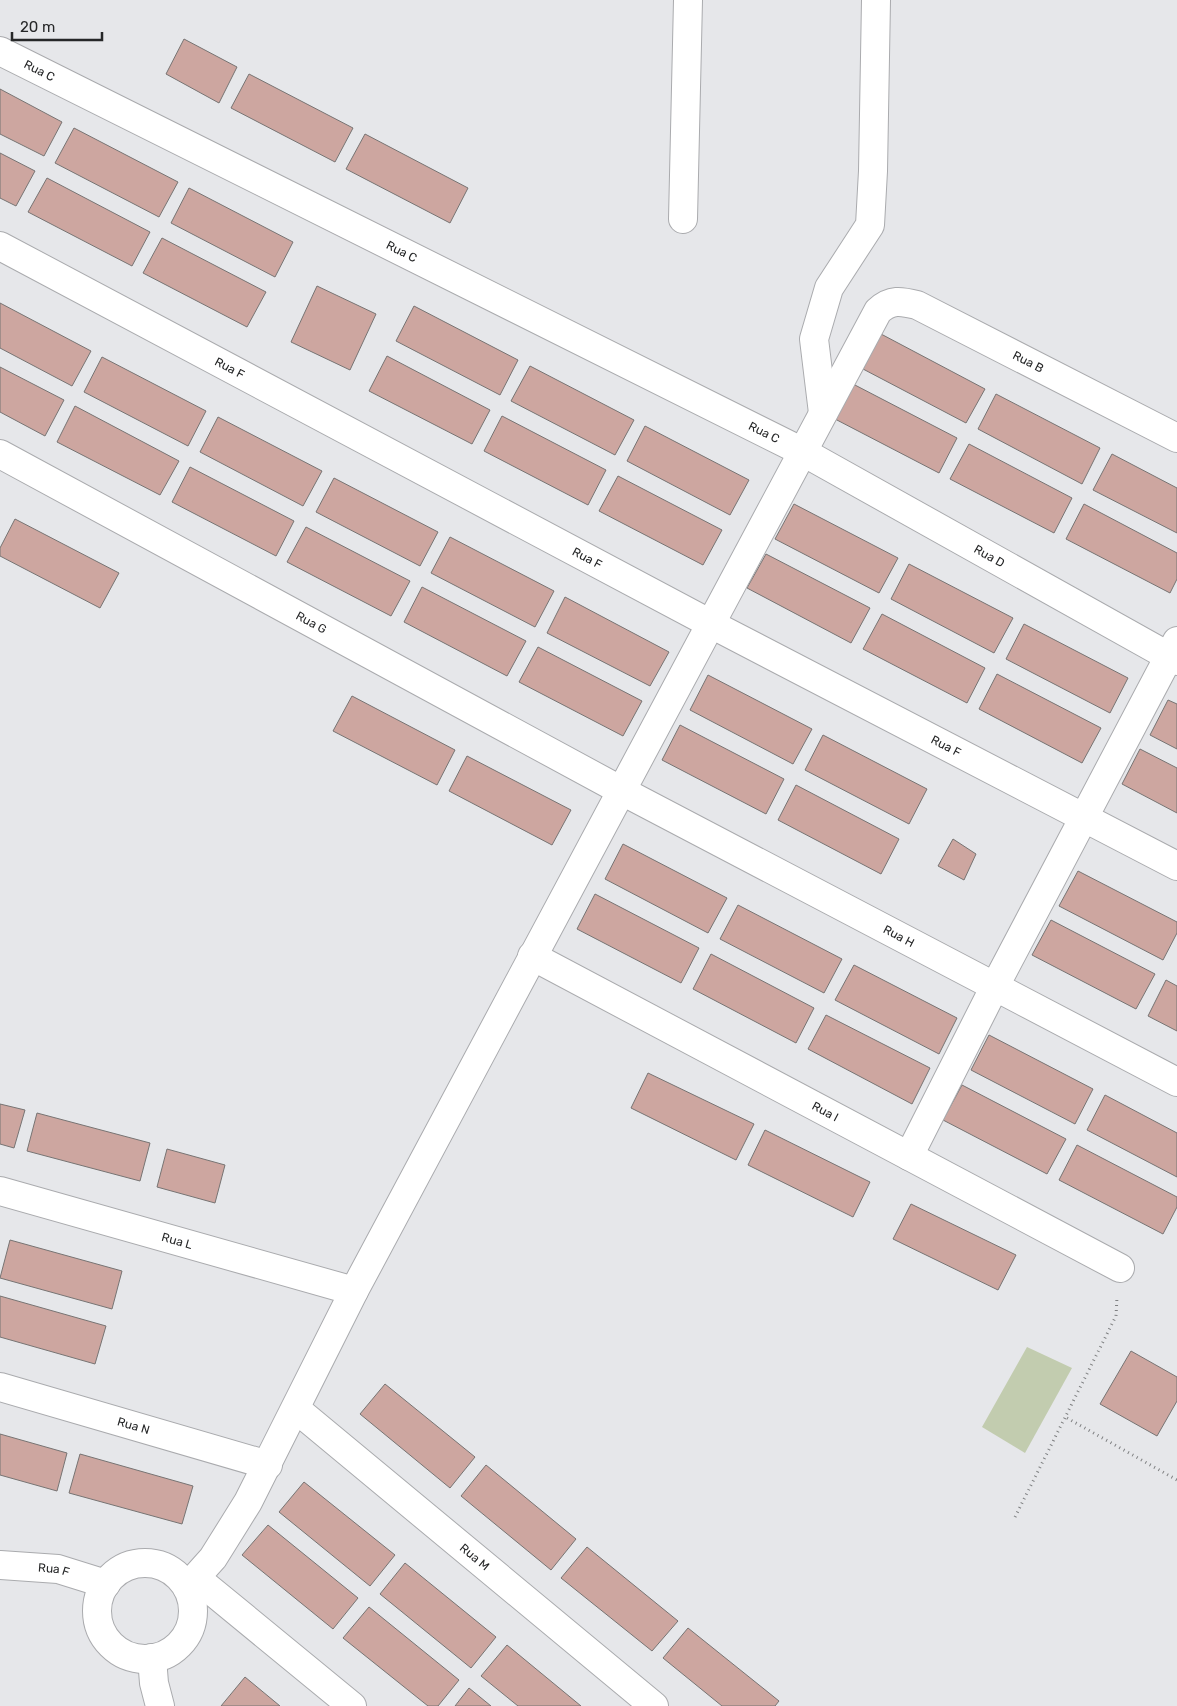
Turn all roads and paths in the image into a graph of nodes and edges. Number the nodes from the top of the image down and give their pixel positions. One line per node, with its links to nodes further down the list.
1 (688, 0): 4 (street)
2 (876, 0): 6 (street)
3 (0, 51): 8 (street, Rua C)
4 (683, 219)
5 (0, 246): 10 (street, Rua F)
6 (823, 413): 7 (street, Rua B); 8 (street)
7 (1177, 438)
8 (803, 452): 10 (street); 11 (street, Rua D)
9 (0, 454): 12 (street, Rua G)
10 (710, 624): 12 (street); 13 (street, Rua F)
11 (1174, 653): 13 (street)
12 (622, 791): 15 (street); 16 (street, Rua H)
13 (1085, 818): 14 (street, Rua F); 16 (street)
14 (1177, 866)
15 (532, 956): 18 (street, Rua I); 21 (street)
16 (995, 986): 17 (street, Rua H); 18 (street)
17 (1177, 1082)
18 (909, 1156): 20 (street, Rua I)
19 (0, 1191): 21 (street, Rua L)
20 (1120, 1268): 24 (path)
21 (354, 1291): 23 (street)
22 (0, 1387): 25 (street, Rua N)
23 (296, 1409): 25 (street); 34 (street, Rua M)
24 (1067, 1418): 26 (path); 27 (path)
25 (268, 1465): 29 (street)
26 (1177, 1480)
27 (1015, 1517)
28 (0, 1566): 30 (street, Rua F)
29 (191, 1582): 30 (street); 31 (street); 33 (street)
30 (106, 1584): 31 (street)
31 (152, 1658): 32 (street)
32 (160, 1706)
33 (352, 1706)
34 (654, 1706)

